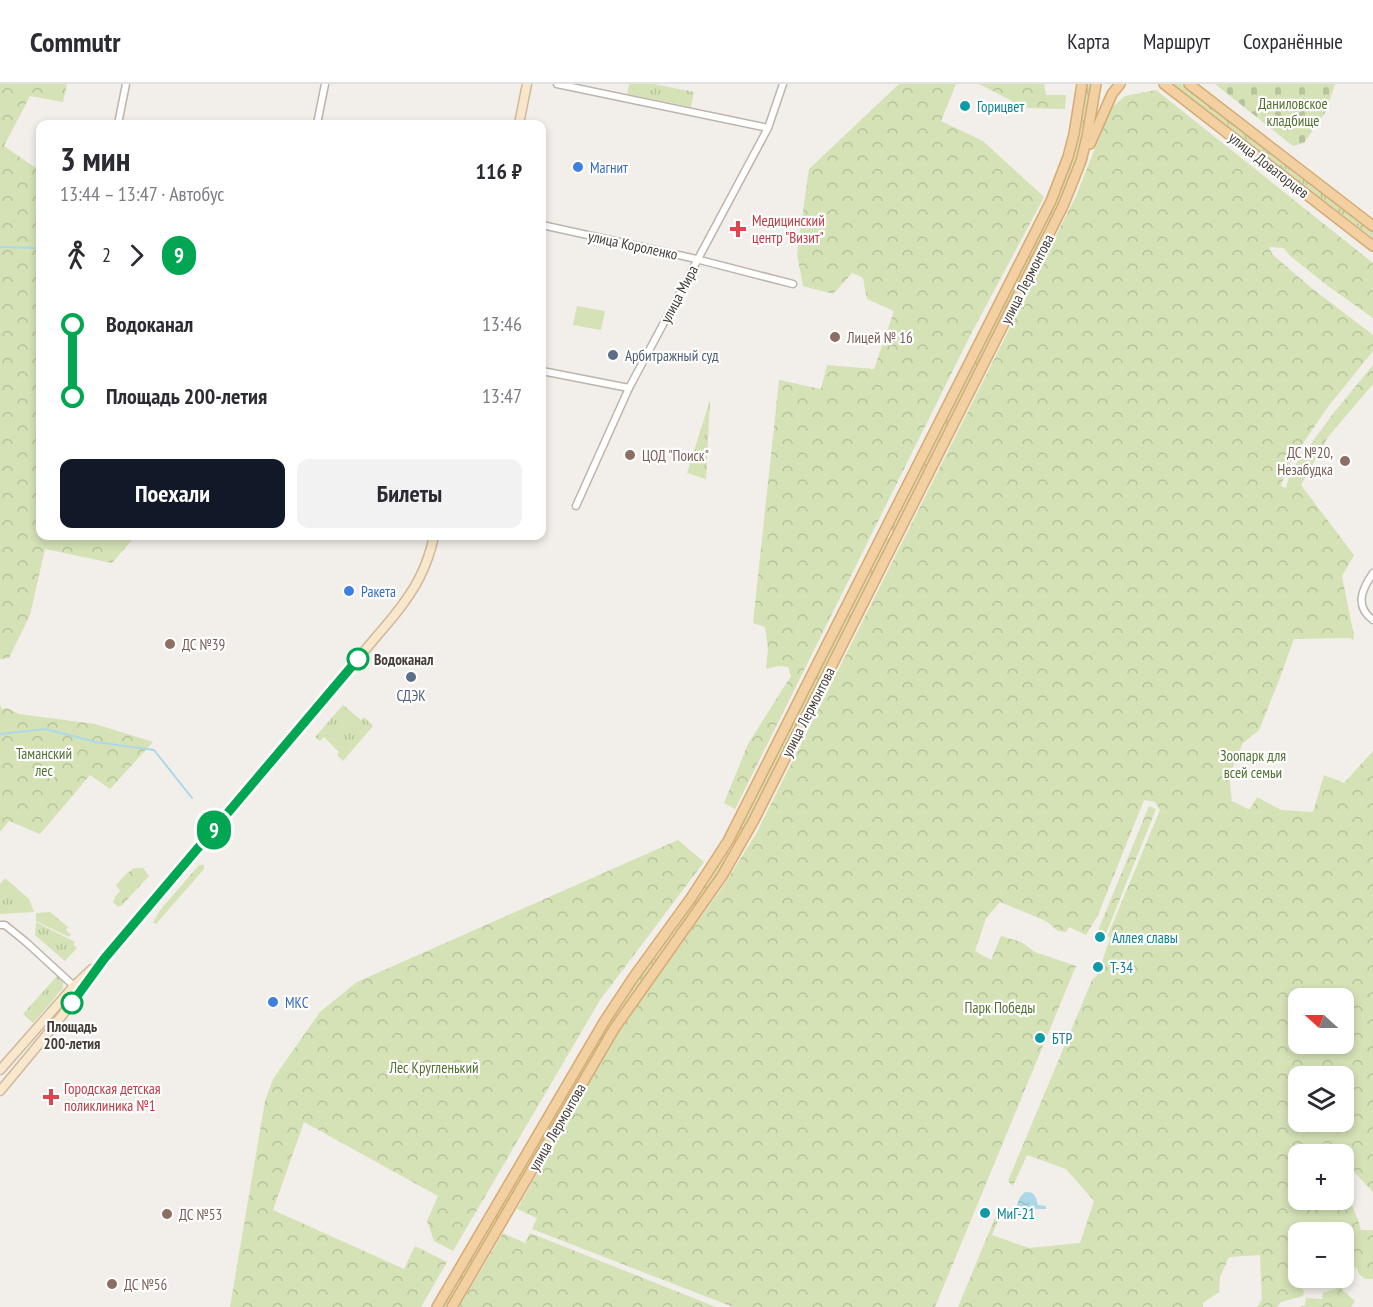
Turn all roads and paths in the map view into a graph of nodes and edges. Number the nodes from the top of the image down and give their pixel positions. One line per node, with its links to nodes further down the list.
1 (126, 84): 13 (street)
2 (325, 84): 14 (street)
3 (528, 84): 15 (main road)
4 (557, 84): 16 (street)
5 (783, 84): 16 (street, улица Мира)
6 (1076, 84): 12 (main road, улица Лермонтова)
7 (1082, 84): 12 (main road, улица Лермонтова)
8 (1096, 84): 17 (main road, улица Лермонтова)
9 (1120, 84): 17 (main road)
10 (1165, 84): 20 (main road, улица Доваторцев)
11 (1189, 84): 19 (main road, улица Доваторцев)
12 (1079, 106): 26 (main road, улица Лермонтова)
13 (119, 120)
14 (318, 120)
15 (520, 120)
16 (768, 128): 21 (street, улица Мира)
17 (1074, 182): 27 (main road, улица Лермонтова)
18 (546, 226): 21 (street, улица Короленко)
19 (1373, 226)
20 (1373, 246)
21 (697, 260): 22 (street, улица Короленко); 24 (street, улица Мира)
22 (793, 284)
23 (546, 372): 24 (street)
24 (629, 388): 25 (street, улица Мира)
25 (576, 506)
26 (883, 531): 27 (main road); 33 (main road, улица Лермонтова)
27 (897, 536): 34 (main road, улица Лермонтова)
28 (433, 540): 32 (main road)
29 (1373, 573): 30 (street)
30 (1373, 620)
31 (0, 925): 32 (street)
32 (77, 989): 35 (main road); 36 (main road)
33 (604, 1022): 34 (main road); 37 (main road, улица Лермонтова)
34 (614, 1029): 38 (main road, улица Лермонтова)
35 (0, 1070)
36 (0, 1091)
37 (437, 1307)
38 (452, 1307)

